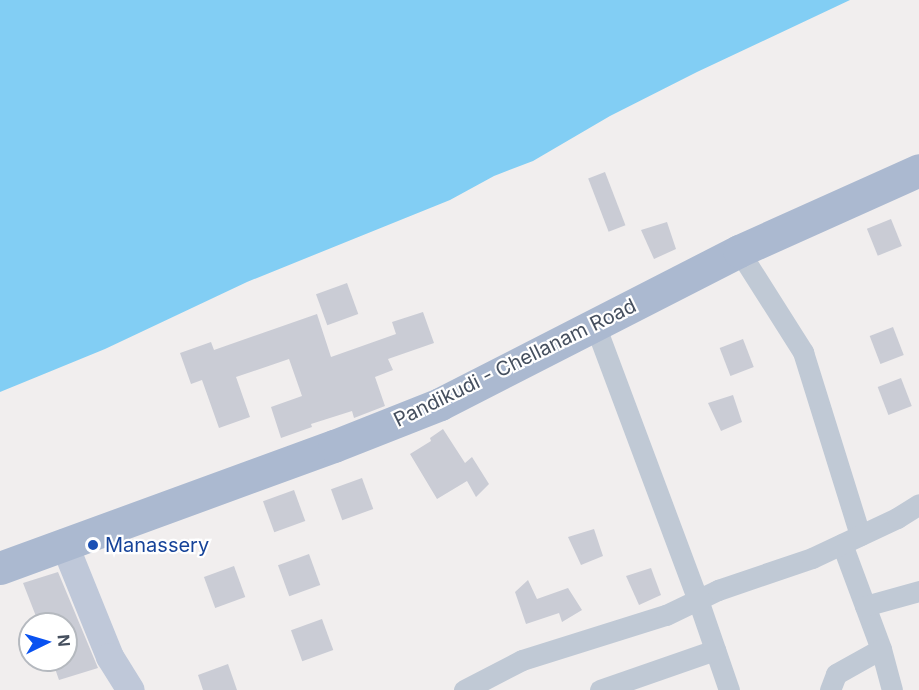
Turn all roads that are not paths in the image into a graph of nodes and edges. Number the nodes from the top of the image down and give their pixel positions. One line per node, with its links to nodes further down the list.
1 (919, 170): 2 (main road, Pandikudi - Chellanam Road)
2 (739, 251): 3 (main road, Pandikudi - Chellanam Road); 5 (street)
3 (595, 325): 6 (main road, Pandikudi - Chellanam Road); 9 (street)
4 (919, 504): 5 (street)
5 (851, 540): 9 (street); 10 (street)
6 (64, 543): 7 (main road, Pandikudi - Chellanam Road); 13 (main road)
7 (0, 568)
8 (919, 591): 10 (street)
9 (698, 600): 12 (street); 14 (street)
10 (865, 606): 11 (street)
11 (881, 649): 17 (street); 18 (street)
12 (715, 650): 15 (street); 16 (street)
13 (131, 690)
14 (464, 690)
15 (600, 690)
16 (729, 690)
17 (830, 690)
18 (892, 690)

